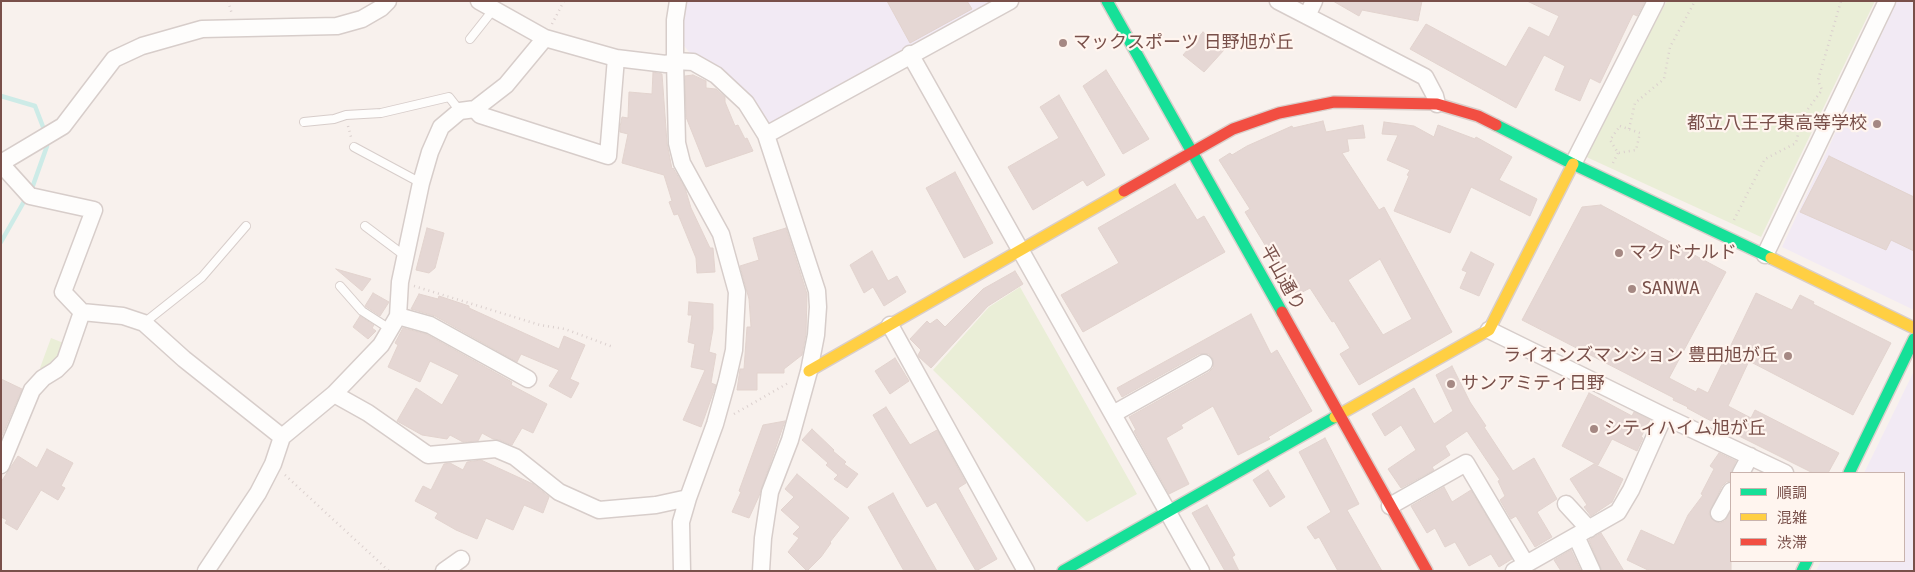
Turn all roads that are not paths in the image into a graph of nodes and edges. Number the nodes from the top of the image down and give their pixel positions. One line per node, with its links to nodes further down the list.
1 (388, 1): 23 (street)
2 (478, 1): 10 (street)
3 (678, 1): 16 (street)
4 (1010, 1): 14 (street)
5 (1107, 1): 22 (street, 平山通り)
6 (1278, 1): 11 (street)
7 (1314, 1): 11 (street)
8 (1656, 1): 24 (street)
9 (1887, 1): 29 (street)
10 (492, 10): 12 (street); 13 (lane)
11 (1307, 16): 17 (street)
12 (545, 38): 15 (street); 18 (street)
13 (470, 39)
14 (910, 54): 20 (street); 28 (street)
15 (616, 58): 16 (street); 18 (street)
16 (675, 61): 20 (street); 53 (street)
17 (1437, 104): 22 (street); 24 (street)
18 (467, 110): 19 (lane); 25 (street)
19 (304, 122)
20 (766, 135): 40 (street)
21 (354, 147): 25 (lane)
22 (1192, 152): 28 (street); 44 (street, 平山通り)
23 (1, 163): 32 (street)
24 (1573, 164): 29 (street); 37 (street)
25 (421, 183): 30 (street)
26 (246, 226): 34 (lane)
27 (365, 226): 30 (lane)
28 (1021, 250): 35 (street); 43 (street)
29 (1765, 255): 36 (street)
30 (405, 257): 33 (street)
31 (340, 286): 33 (lane)
32 (82, 312): 34 (street); 48 (street)
33 (394, 322): 41 (street); 42 (street)
34 (144, 323): 46 (street)
35 (890, 325): 40 (street); 65 (street)
36 (1914, 328)
37 (1489, 330): 44 (street); 45 (street)
38 (1914, 339): 51 (street)
39 (1204, 363): 43 (street)
40 (808, 371): 64 (street)
41 (528, 380)
42 (334, 394): 46 (street); 53 (street)
43 (1113, 414): 56 (street)
44 (1339, 415): 55 (street, 平山通り); 56 (street)
45 (1664, 416): 47 (street); 58 (street)
46 (282, 437): 61 (street)
47 (1750, 456): 49 (street); 50 (street)
48 (1, 465)
49 (1742, 472)
50 (1783, 472)
51 (1849, 472)
52 (1730, 493): 57 (street)
53 (688, 498): 63 (street)
54 (1566, 504): 58 (street)
55 (1390, 506): 60 (street); 68 (street, 平山通り)
56 (1168, 511): 66 (street); 67 (street)
57 (1719, 513)
58 (1583, 533): 60 (street); 69 (street)
59 (461, 559): 62 (street)
60 (1520, 567)
61 (206, 571)
62 (444, 571)
63 (682, 571)
64 (761, 571)
65 (1026, 571)
66 (1063, 571)
67 (1201, 571)
68 (1427, 571)
69 (1592, 571)

